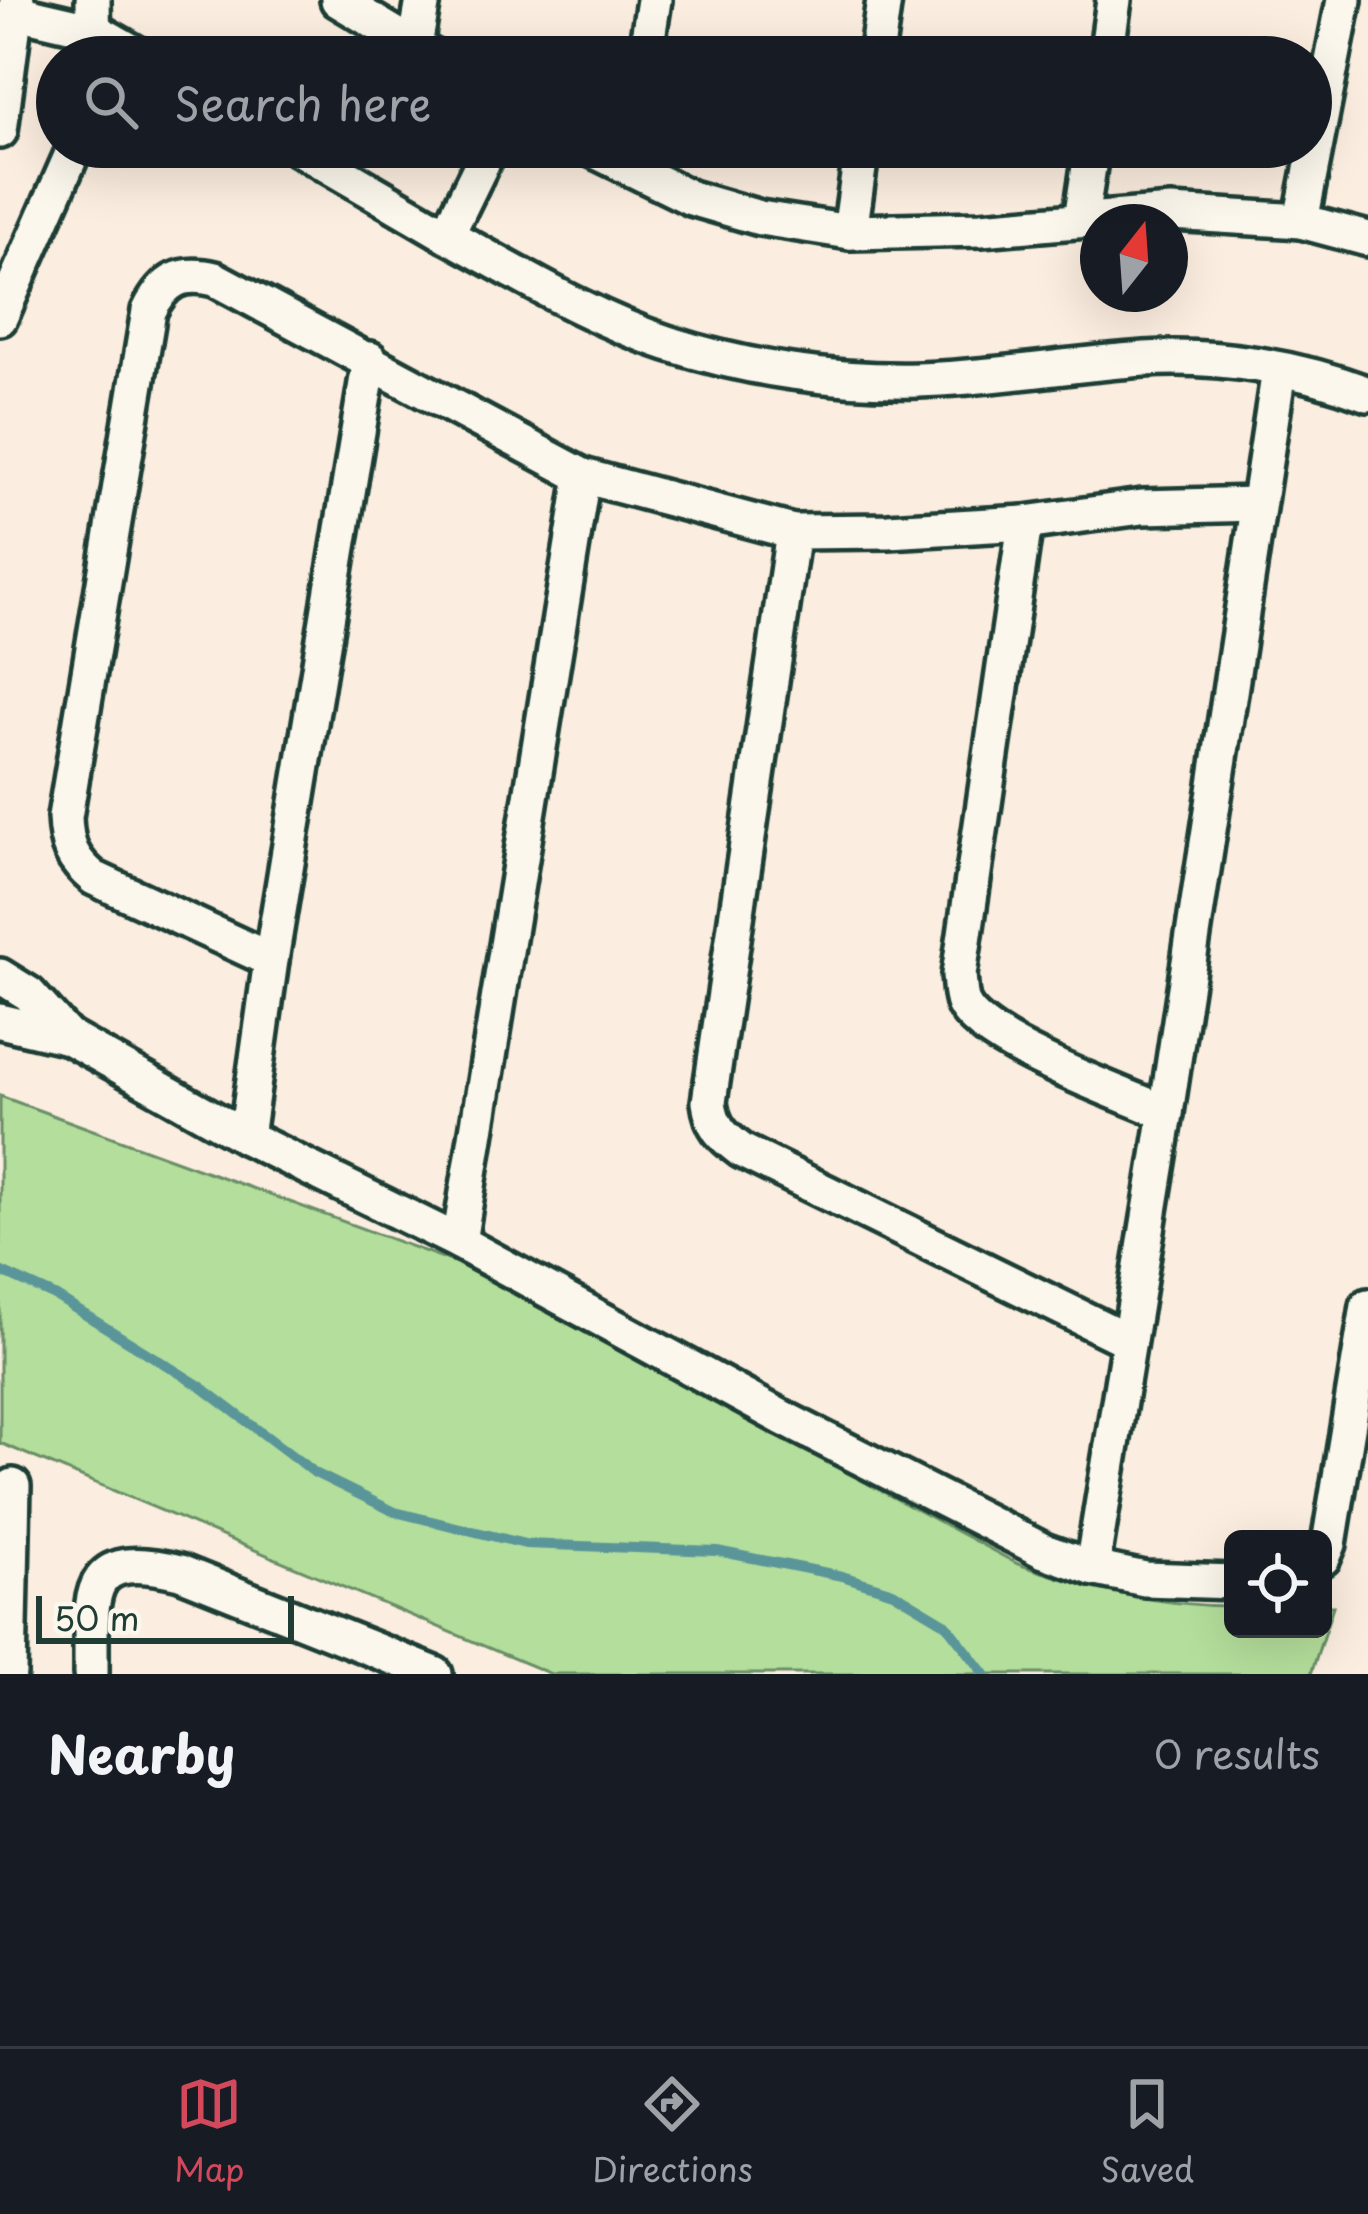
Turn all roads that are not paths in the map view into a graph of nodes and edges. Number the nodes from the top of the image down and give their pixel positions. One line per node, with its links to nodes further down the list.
1 (338, 0): 9 (street)
2 (423, 0): 10 (street)
3 (654, 0): 11 (street)
4 (884, 0): 12 (street)
5 (1114, 0): 13 (street)
6 (1344, 0): 14 (street)
7 (17, 6): 8 (street); 15 (street)
8 (94, 29)
9 (399, 36)
10 (424, 36)
11 (648, 36)
12 (879, 36)
13 (1109, 36)
14 (1332, 62)
15 (0, 131)
16 (66, 168): 30 (street)
17 (332, 168): 28 (street)
18 (480, 168): 28 (street)
19 (645, 168): 27 (street)
20 (859, 168): 27 (street)
21 (1089, 168): 23 (street)
22 (1311, 168): 26 (street)
23 (1083, 204)
24 (1188, 214): 26 (street)
25 (1080, 219): 27 (street)
26 (1301, 221): 29 (street)
27 (850, 232)
28 (447, 236): 32 (street)
29 (1368, 239)
30 (0, 318)
31 (370, 358): 34 (street); 38 (street); 38 (street)
32 (1279, 370): 33 (street); 35 (street)
33 (1368, 394)
34 (584, 476): 37 (street); 44 (street)
35 (1258, 504): 36 (street); 42 (street)
36 (1025, 523): 37 (street); 42 (street)
37 (793, 532): 46 (street)
38 (271, 961): 43 (street)
39 (0, 976): 41 (street)
40 (0, 1021): 41 (street)
41 (68, 1037): 43 (street)
42 (1166, 1113): 46 (street)
43 (246, 1137): 44 (street)
44 (459, 1242): 49 (street)
45 (1368, 1306): 48 (street)
46 (1127, 1340): 49 (street)
47 (13, 1486): 52 (street)
48 (1331, 1530)
49 (1092, 1568): 50 (street)
50 (1224, 1582)
51 (355, 1658): 53 (street); 54 (street)
52 (9, 1674)
53 (92, 1674)
54 (435, 1674)

